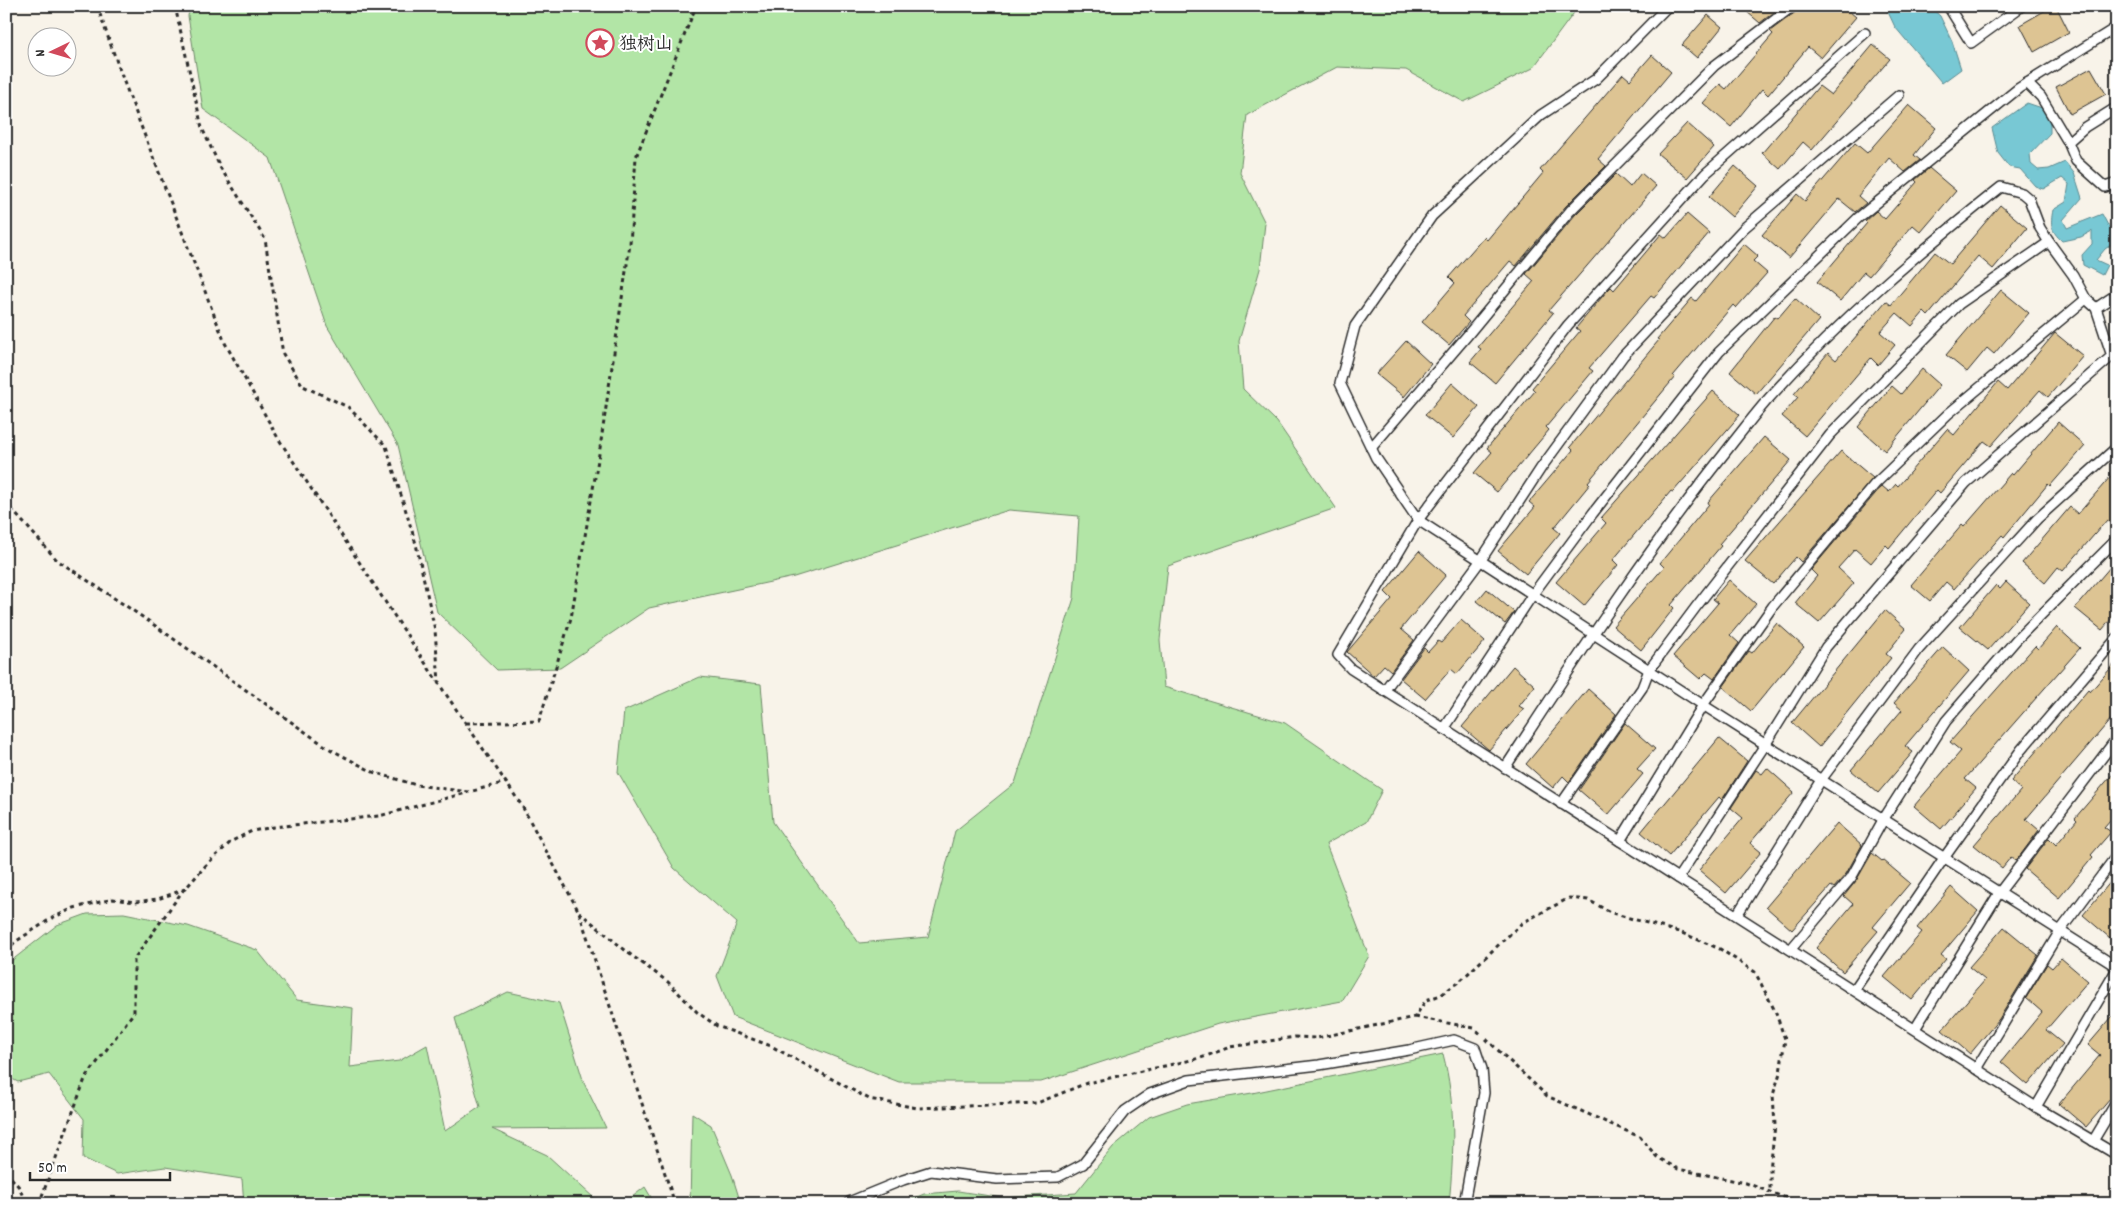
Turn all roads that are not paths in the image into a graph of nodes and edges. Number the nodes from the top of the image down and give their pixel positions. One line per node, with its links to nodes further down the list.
1 (1668, 6): 18 (lane)
2 (1793, 6): 18 (lane)
3 (1948, 6): 4 (lane)
4 (2022, 6)
5 (2117, 27): 7 (lane)
6 (1865, 33): 19 (lane)
7 (2026, 83): 10 (lane); 22 (lane)
8 (1899, 95): 21 (lane)
9 (2117, 107): 10 (lane)
10 (2068, 142): 11 (lane)
11 (2117, 183)
12 (2048, 242): 14 (lane); 23 (lane); 25 (lane)
13 (2117, 294): 15 (lane)
14 (2086, 299): 15 (lane); 27 (lane)
15 (2096, 308): 16 (lane)
16 (2114, 358): 30 (lane)
17 (2117, 447): 32 (lane)
18 (1371, 448): 19 (lane)
19 (1418, 520): 21 (lane); 26 (lane)
20 (2117, 539): 34 (lane)
21 (1481, 560): 22 (lane); 26 (lane)
22 (1534, 594): 23 (lane); 28 (lane)
23 (1593, 633): 25 (lane); 31 (lane)
24 (2117, 638): 37 (lane)
25 (1649, 670): 27 (lane); 33 (lane)
26 (1384, 691): 28 (lane)
27 (1703, 706): 30 (lane); 35 (lane)
28 (1444, 729): 31 (lane)
29 (2117, 738): 39 (lane)
30 (1765, 745): 32 (lane); 38 (lane)
31 (1506, 768): 33 (lane)
32 (1821, 780): 34 (lane); 40 (lane)
33 (1561, 804): 35 (lane)
34 (1883, 820): 37 (lane); 42 (lane)
35 (1620, 841): 38 (lane)
36 (2117, 855): 41 (lane)
37 (1944, 858): 39 (lane); 44 (lane)
38 (1678, 878): 40 (lane)
39 (1999, 893): 41 (lane); 45 (lane)
40 (1737, 915): 42 (lane)
41 (2060, 931): 43 (lane); 46 (lane)
42 (1791, 949): 44 (lane)
43 (2117, 968): 48 (lane)
44 (1854, 990): 45 (lane)
45 (1915, 1029): 46 (lane)
46 (1976, 1069): 48 (lane)
47 (2117, 1101): 49 (lane)
48 (2036, 1107): 49 (lane)
49 (2093, 1141): 50 (lane)
50 (2117, 1155)
51 (848, 1204): 52 (lane)
52 (1464, 1204)

